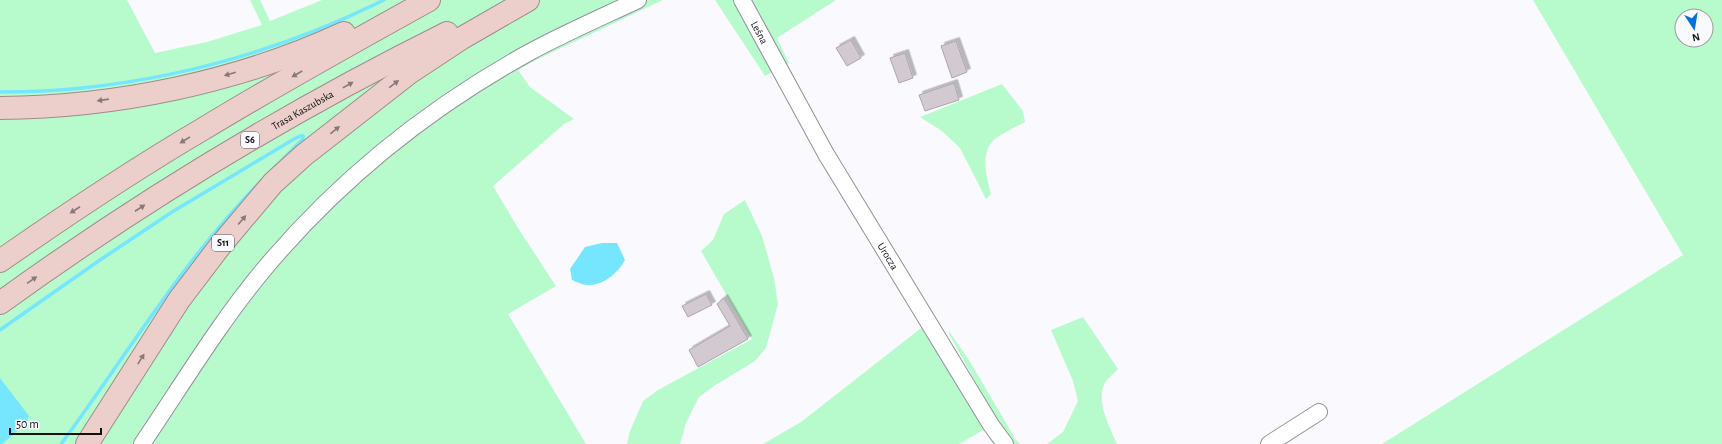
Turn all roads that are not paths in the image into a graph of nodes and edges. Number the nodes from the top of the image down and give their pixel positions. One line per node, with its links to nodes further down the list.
1 (421, 0): 8 (highway, one-way to 8)
2 (428, 0): 9 (highway, one-way to 9)
3 (514, 0): 10 (highway, Trasa Kaszubska / S6, one-way to 3)
4 (528, 0): 12 (highway, S11, one-way to 4)
5 (638, 0): 13 (street)
6 (742, 0): 7 (street, Leśna)
7 (777, 65): 14 (street, Urocza)
8 (0, 108)
9 (0, 261)
10 (0, 303)
11 (1318, 412): 15 (street)
12 (87, 444)
13 (142, 444)
14 (1005, 444)
15 (1269, 444)

